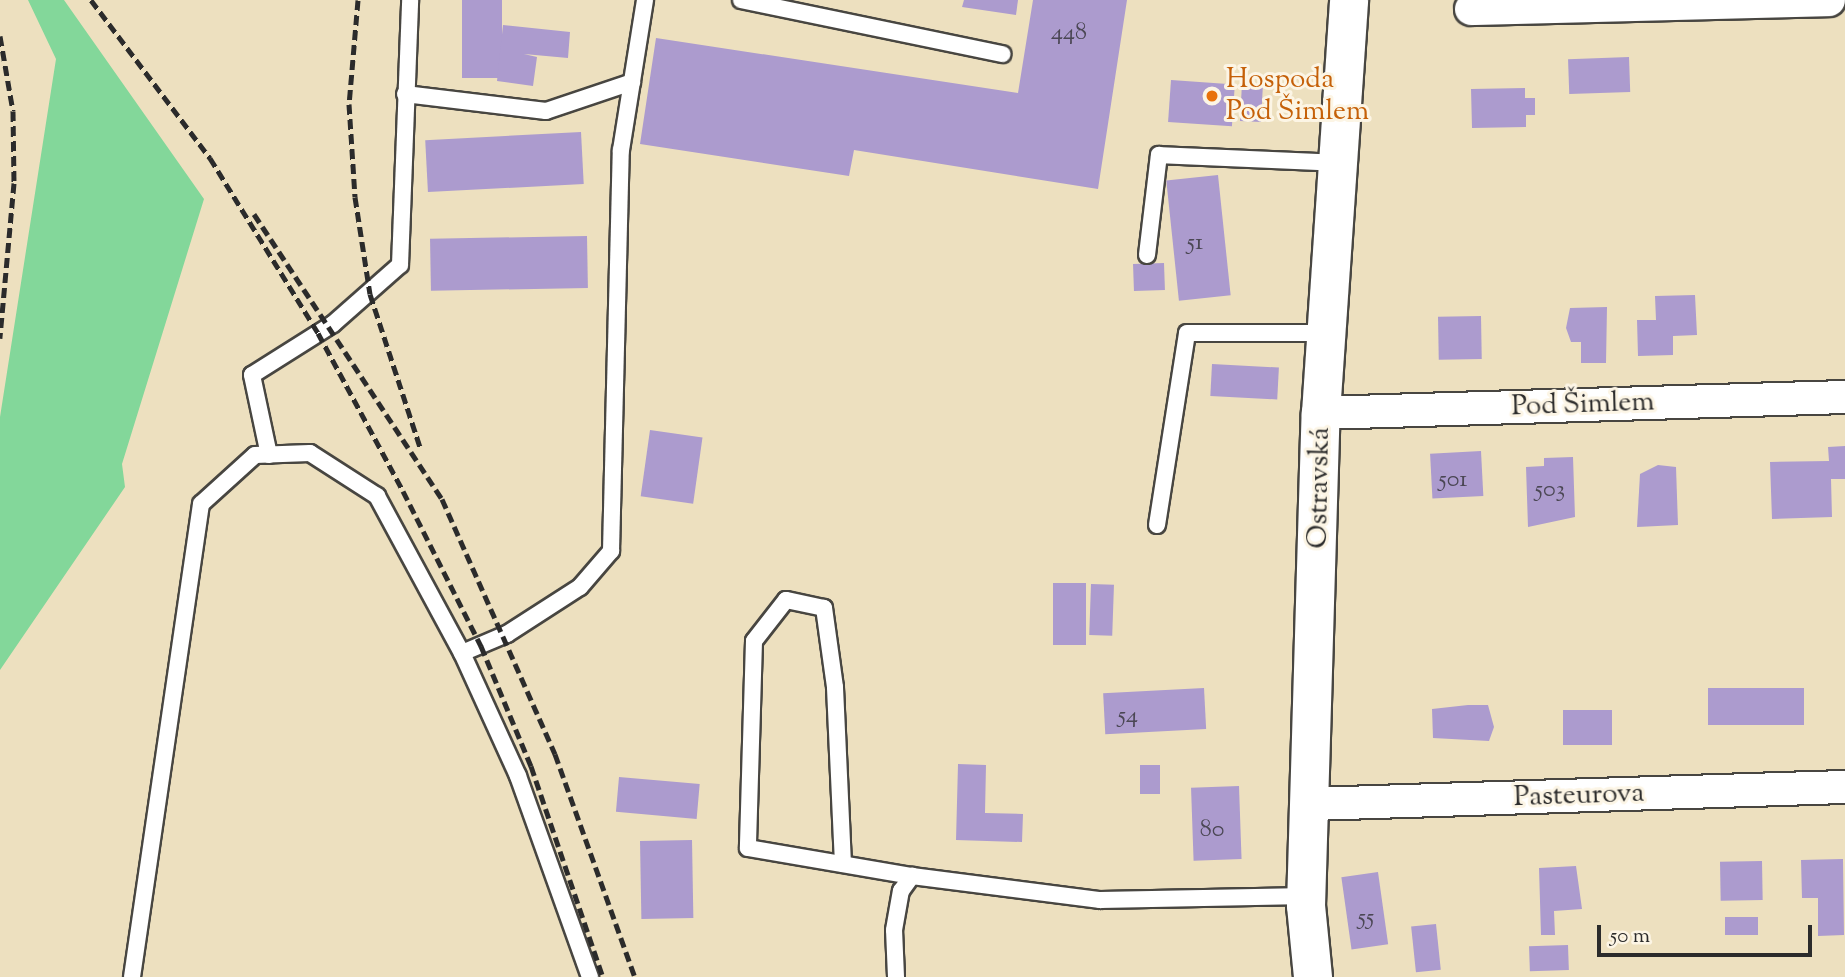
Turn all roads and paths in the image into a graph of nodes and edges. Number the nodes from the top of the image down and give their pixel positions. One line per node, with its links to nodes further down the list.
1 (410, 0): 9 (lane)
2 (645, 0): 8 (lane)
3 (741, 0): 7 (lane)
4 (1349, 0): 10 (street, Ostravská)
5 (1829, 0): 6 (street)
6 (1471, 9)
7 (1002, 54)
8 (632, 82): 9 (lane); 17 (lane)
9 (405, 93): 15 (lane)
10 (1339, 163): 11 (lane); 12 (street, Ostravská)
11 (1147, 254)
12 (1327, 333): 14 (street, Ostravská); 16 (lane)
13 (1845, 397): 14 (street, Pod Šimlem)
14 (1321, 413): 19 (street, Ostravská)
15 (269, 455): 17 (lane); 23 (lane)
16 (1157, 525)
17 (462, 653): 24 (lane)
18 (1845, 787): 19 (street, Pasteurova)
19 (1312, 804): 22 (street, Ostravská)
20 (843, 864): 20 (lane); 21 (lane)
21 (912, 876): 22 (lane); 25 (lane)
22 (1307, 895): 26 (street, Ostravská)
23 (132, 977)
24 (590, 977)
25 (896, 977)
26 (1313, 977)

